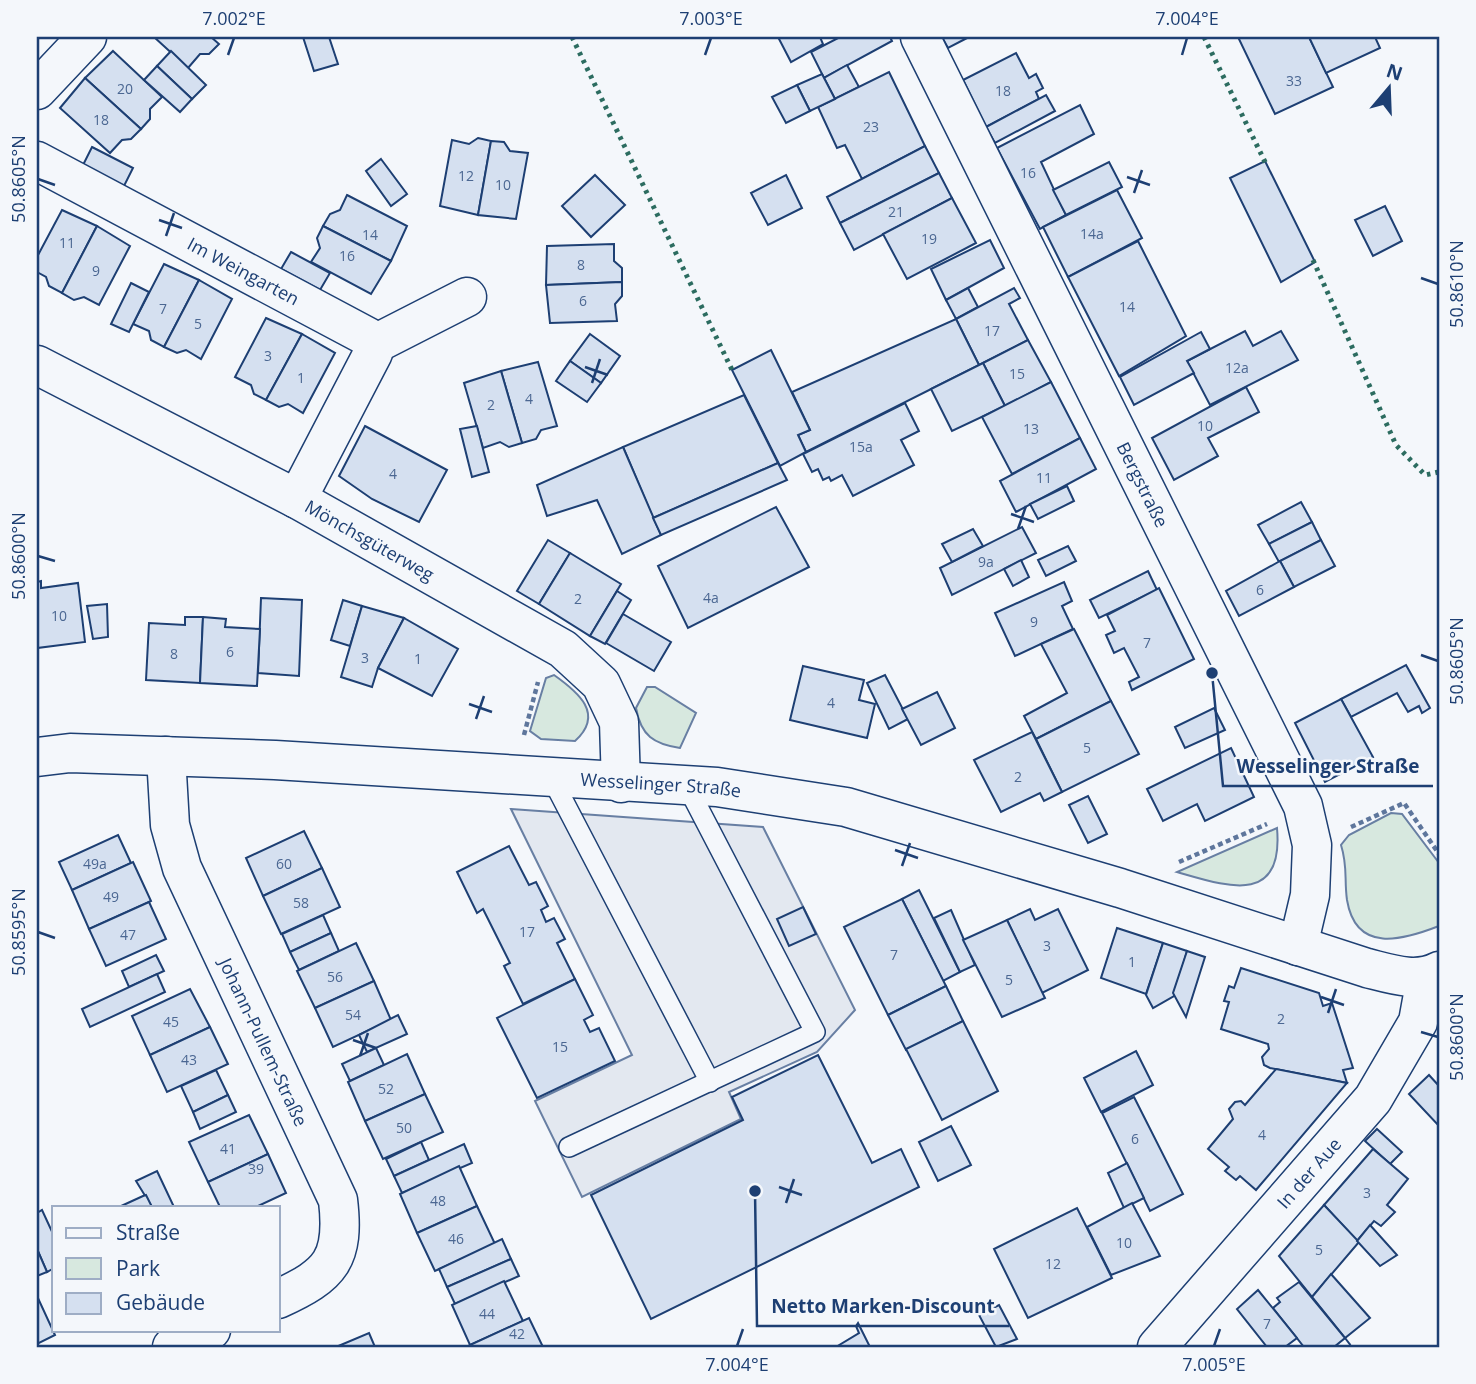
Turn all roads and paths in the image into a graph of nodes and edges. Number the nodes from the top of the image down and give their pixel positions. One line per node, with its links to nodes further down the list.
1 (88, 37): 3 (street)
2 (920, 37): 16 (street, Bergstraße)
3 (37, 90)
4 (37, 161): 6 (street, Im Weingarten)
5 (467, 297): 6 (street)
6 (373, 345): 8 (street)
7 (37, 365): 8 (street, Mönchsgüterweg)
8 (297, 499): 9 (street, Mönchsgüterweg)
9 (549, 641): 12 (path); 14 (street, Mönchsgüterweg)
10 (166, 756): 11 (street, Wesselinger Straße); 12 (street, Wesselinger Straße); 24 (street, Johann-Pullem-Straße)
11 (37, 757)
12 (513, 776): 13 (street, Wesselinger Straße)
13 (552, 779): 14 (street, Wesselinger Straße); 22 (lane)
14 (621, 783): 15 (street, Wesselinger Straße)
15 (687, 786): 18 (street, Wesselinger Straße); 22 (lane)
16 (1308, 827): 17 (path); 18 (path); 19 (street, Bergstraße)
17 (1439, 854)
18 (1120, 888): 19 (street, Wesselinger Straße)
19 (1298, 946): 20 (street, Wesselinger Straße)
20 (1433, 974): 21 (street); 27 (street, In der Aue)
21 (1439, 1021)
22 (710, 1082): 23 (lane)
23 (569, 1147)
24 (280, 1298)
25 (206, 1332): 26 (street)
26 (172, 1347)
27 (1157, 1347)

